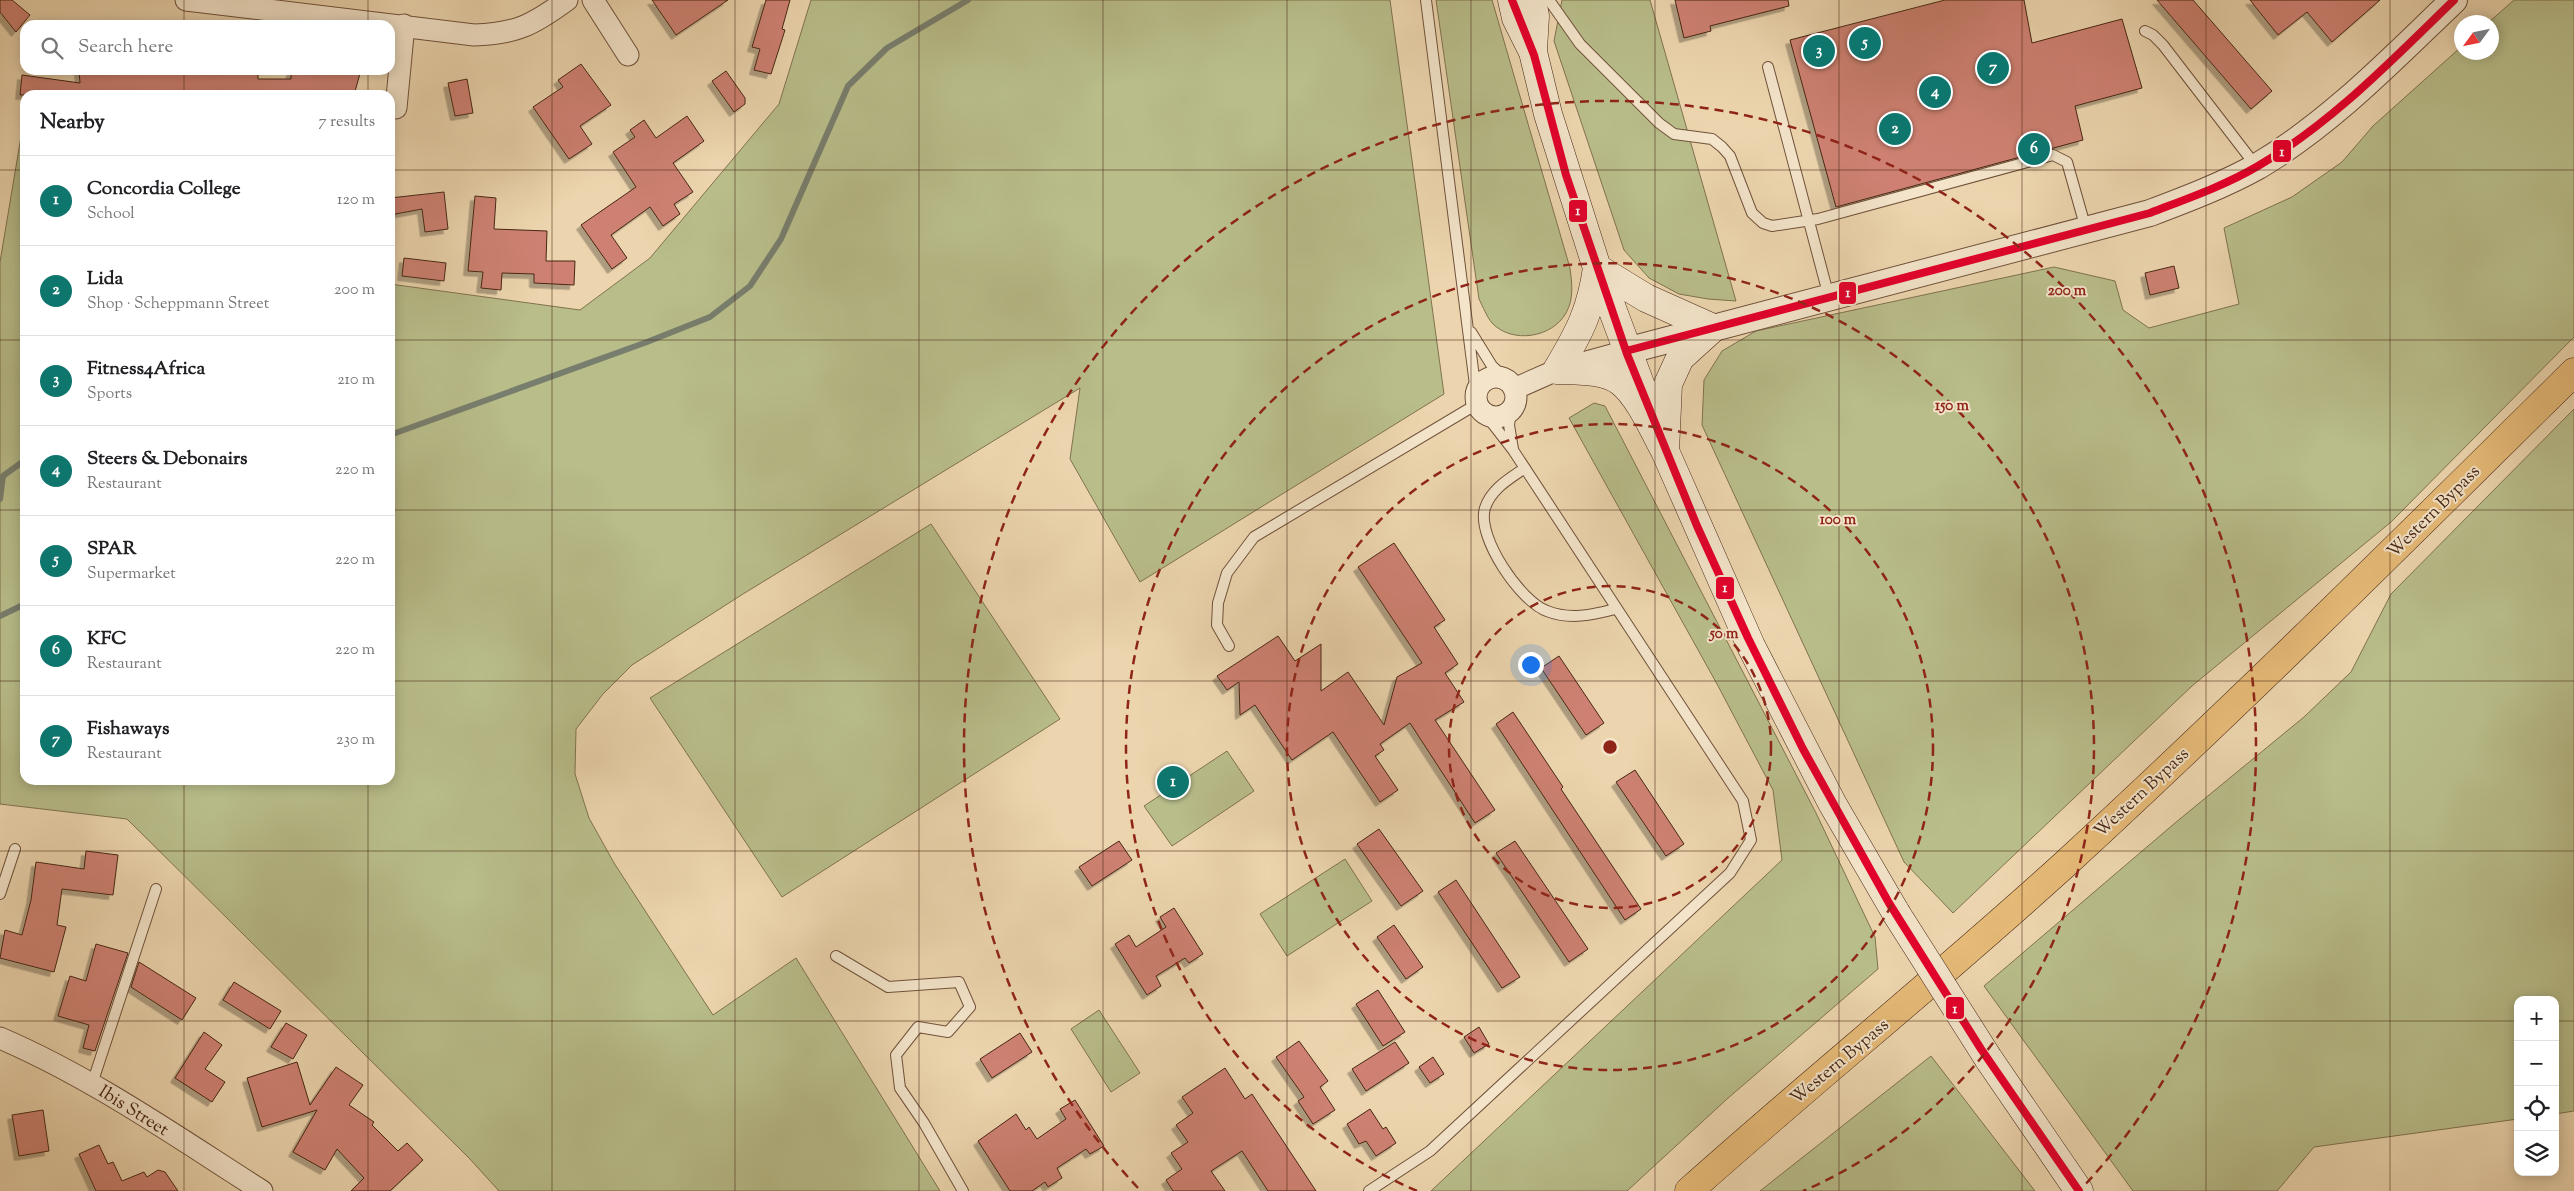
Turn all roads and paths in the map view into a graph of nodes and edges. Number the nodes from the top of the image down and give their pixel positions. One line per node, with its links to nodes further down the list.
1 (186, 0): 9 (street)
2 (567, 0): 12 (street)
3 (593, 0): 15 (street)
4 (1426, 0): 23 (lane)
5 (1512, 0): 14 (main road)
6 (1532, 0): 14 (main road)
7 (1549, 0): 19 (lane)
8 (2454, 0): 18 (street)
9 (324, 8): 10 (street)
10 (377, 20)
11 (395, 24): 12 (street)
12 (404, 26): 17 (street)
13 (2145, 31): 18 (lane)
14 (1533, 52): 21 (main road)
15 (628, 55)
16 (1768, 67): 19 (lane)
17 (396, 108)
18 (2256, 166): 20 (street)
19 (1810, 220): 20 (lane); 22 (lane)
20 (2086, 229): 22 (street)
21 (1597, 268): 24 (main road); 25 (main road); 26 (main road)
22 (1829, 297): 24 (street)
23 (1468, 327): 28 (lane); 29 (lane)
24 (1713, 328): 25 (street); 31 (main road)
25 (1626, 351): 26 (street); 31 (main road)
26 (1557, 370): 28 (street); 31 (main road)
27 (2574, 372): 44 (highway, Western Bypass)
28 (1511, 393): 29 (street); 29 (street); 30 (lane)
29 (1479, 404): 30 (lane); 34 (lane)
30 (1513, 450): 32 (lane)
31 (1665, 451): 45 (main road, bridge)
32 (1525, 468): 33 (lane); 33 (lane)
33 (1615, 609): 43 (lane)
34 (1229, 646)
35 (15, 849): 37 (lane)
36 (156, 889): 40 (lane)
37 (0, 894)
38 (836, 956): 42 (lane)
39 (0, 1038): 40 (street, Ibis Street)
40 (92, 1084): 41 (street, Ibis Street)
41 (262, 1191)
42 (963, 1191)
43 (1369, 1191)
44 (1689, 1191)
45 (2079, 1191)

